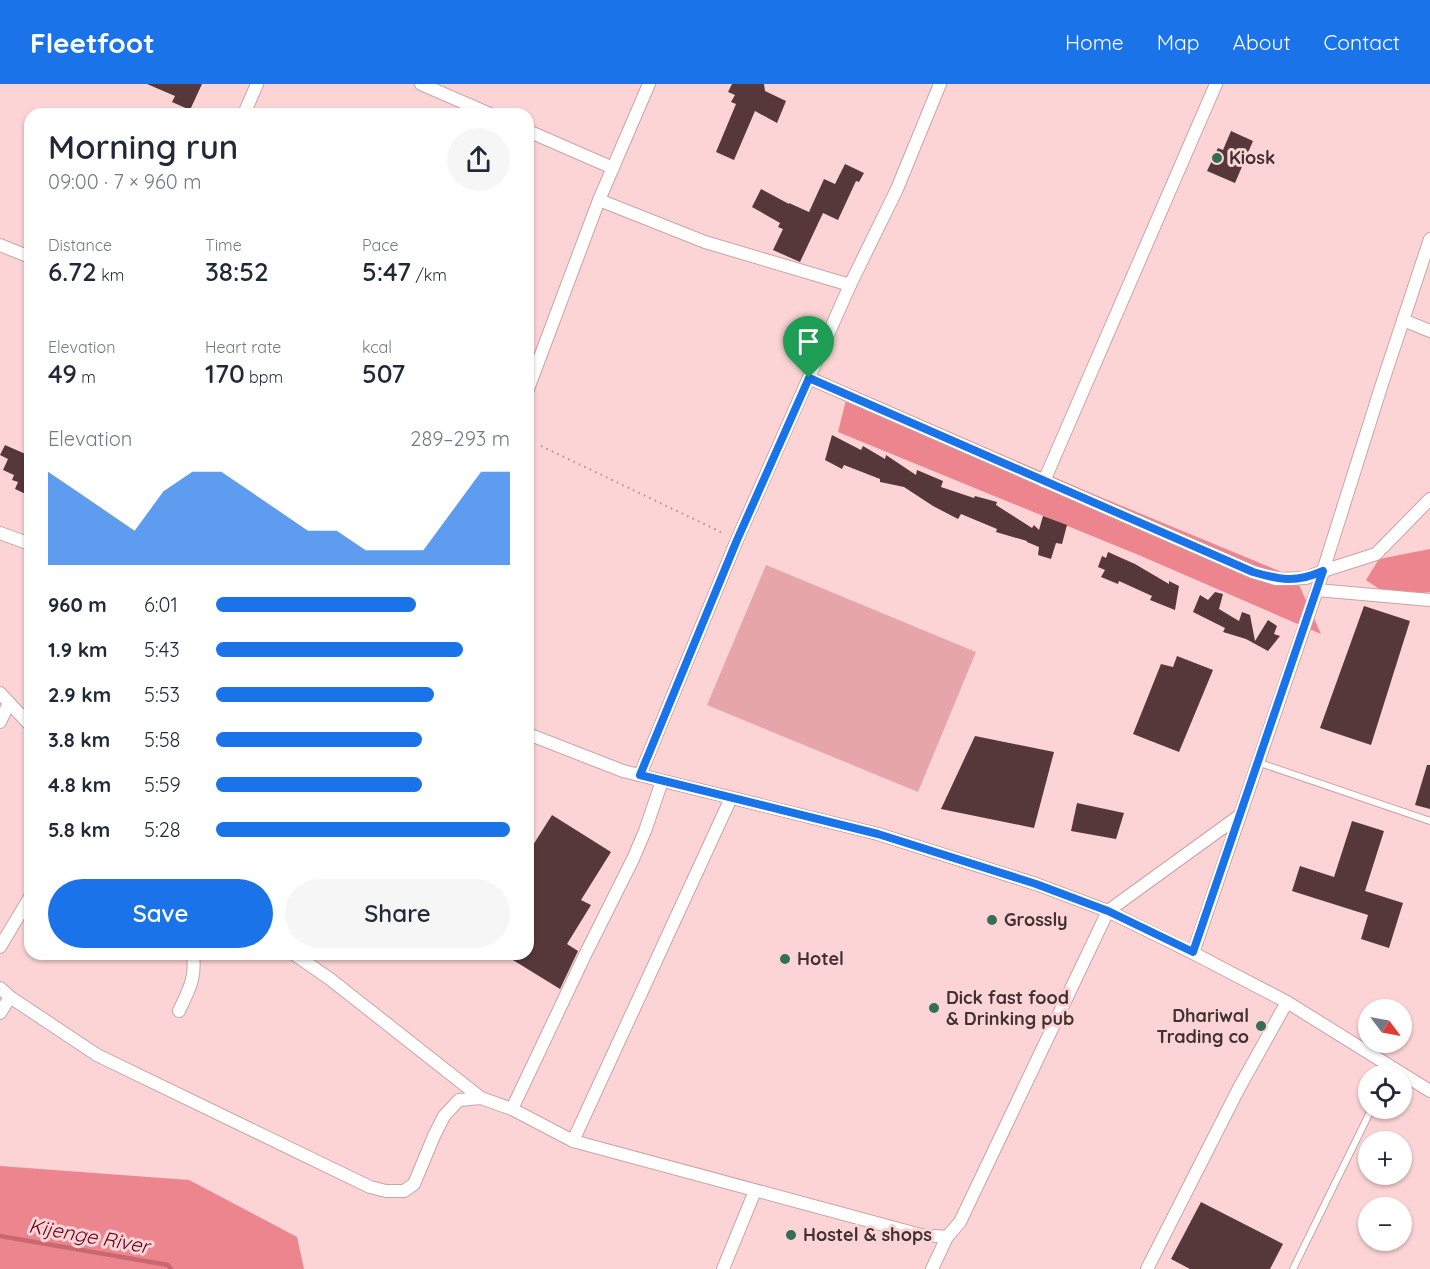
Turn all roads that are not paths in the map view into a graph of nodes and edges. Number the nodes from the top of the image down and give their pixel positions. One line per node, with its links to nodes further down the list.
1 (257, 84): 6 (street)
2 (421, 84): 7 (street)
3 (649, 84): 9 (street)
4 (940, 84): 14 (street)
5 (1216, 84): 19 (street)
6 (247, 108)
7 (476, 108)
8 (534, 134): 9 (street)
9 (613, 168): 10 (street)
10 (599, 200): 14 (street); 17 (street)
11 (1430, 239): 15 (street)
12 (0, 245): 13 (street)
13 (24, 254)
14 (850, 285): 18 (street)
15 (1403, 320): 16 (street); 23 (street)
16 (1430, 331)
17 (534, 373)
18 (809, 378): 19 (street); 31 (street)
19 (1044, 482): 23 (street)
20 (1430, 499): 23 (street)
21 (0, 533): 22 (street)
22 (24, 542)
23 (1323, 571): 24 (street)
24 (1317, 590): 25 (street); 30 (street)
25 (1430, 600)
26 (4, 698): 27 (street); 28 (street)
27 (24, 719)
28 (0, 722)
29 (534, 736): 31 (street)
30 (1257, 762): 34 (street); 35 (lane)
31 (640, 775): 32 (street)
32 (662, 781): 33 (street); 51 (street)
33 (731, 798): 37 (street); 53 (street)
34 (1239, 816): 37 (street); 39 (street)
35 (1430, 820)
36 (24, 907): 38 (street)
37 (1108, 911): 39 (street); 55 (street)
38 (0, 947)
39 (1193, 952): 44 (street)
40 (194, 960): 45 (street)
41 (303, 960): 50 (street)
42 (0, 988): 43 (street)
43 (10, 997): 46 (street); 50 (street)
44 (1287, 1002): 47 (street); 58 (street)
45 (179, 1011)
46 (0, 1013)
47 (1382, 1065)
48 (1412, 1082): 49 (street)
49 (1430, 1091)
50 (481, 1098): 51 (street)
51 (512, 1109): 53 (street)
52 (1367, 1119): 59 (lane)
53 (573, 1141): 54 (street)
54 (755, 1191): 55 (street); 56 (street)
55 (947, 1237): 57 (street)
56 (723, 1269)
57 (932, 1269)
58 (1147, 1269)
59 (1293, 1269)

